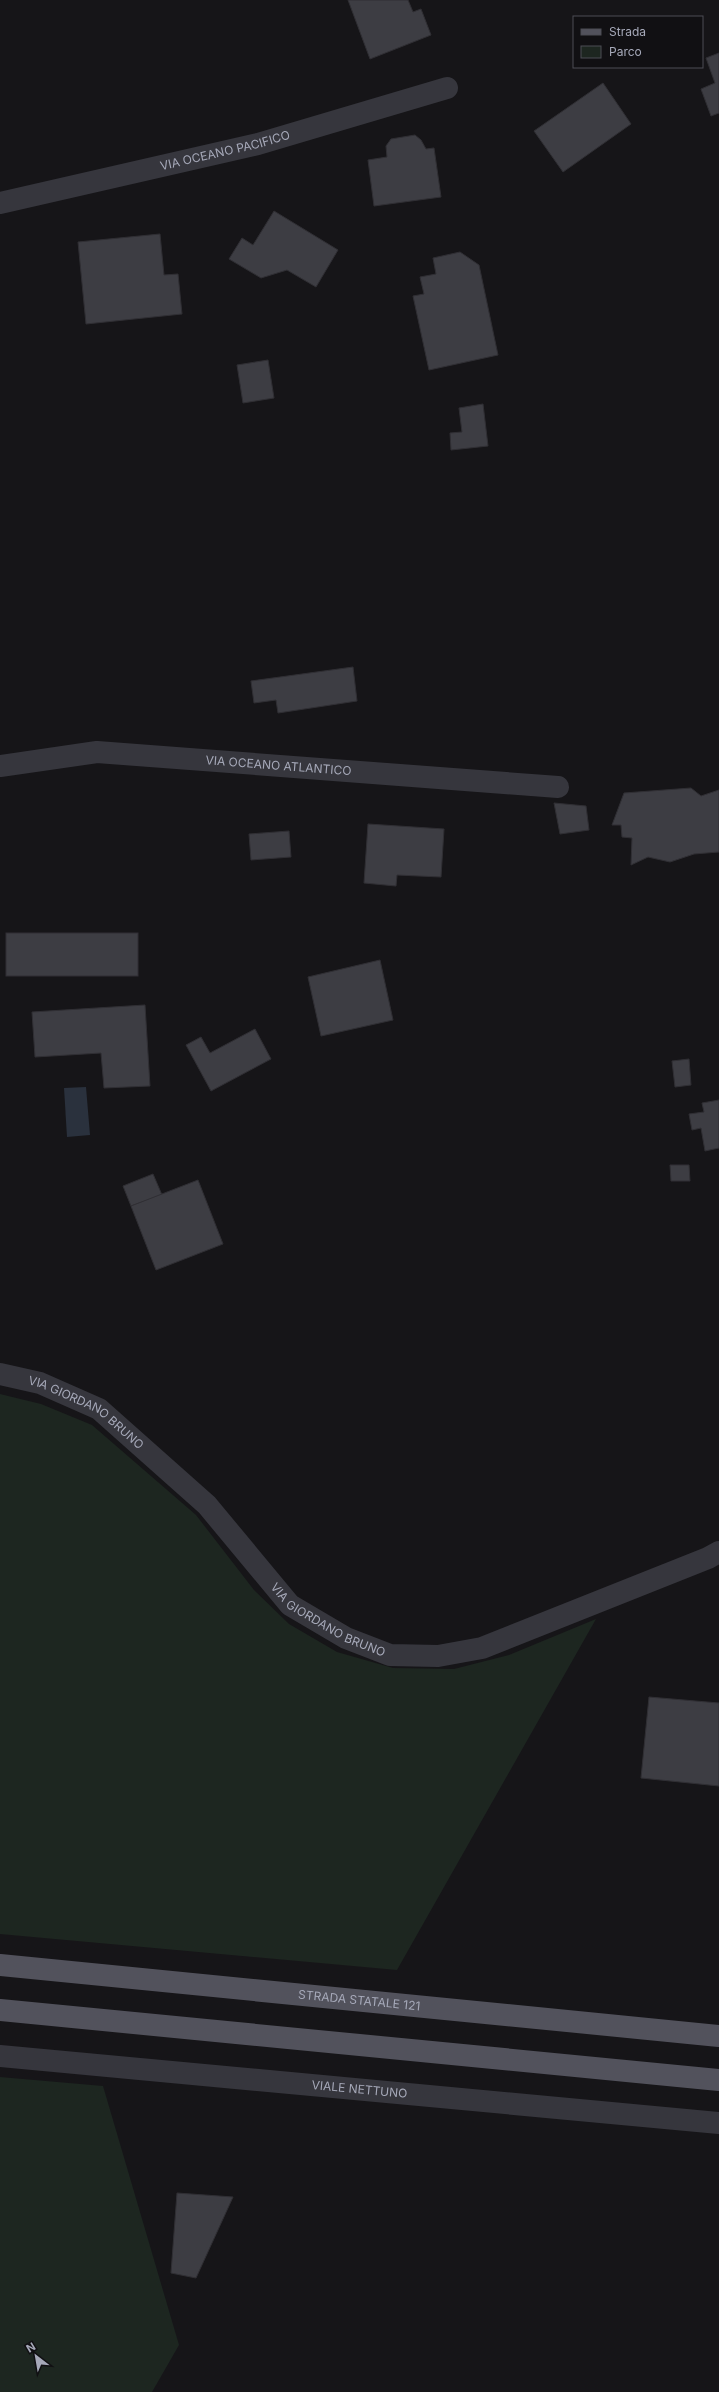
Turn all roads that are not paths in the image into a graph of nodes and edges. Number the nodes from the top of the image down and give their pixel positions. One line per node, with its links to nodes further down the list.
1 (447, 88): 2 (street, VIA OCEANO PACIFICO)
2 (0, 203)
3 (0, 766): 4 (street, VIA OCEANO ATLANTICO)
4 (558, 787)
5 (0, 1374): 6 (street, VIA GIORDANO BRUNO)
6 (719, 1552)
7 (0, 1965): 9 (main road, STRADA STATALE 121)
8 (0, 2010): 11 (main road)
9 (719, 2036)
10 (0, 2056): 12 (street, VIALE NETTUNO)
11 (719, 2080)
12 (719, 2123)

